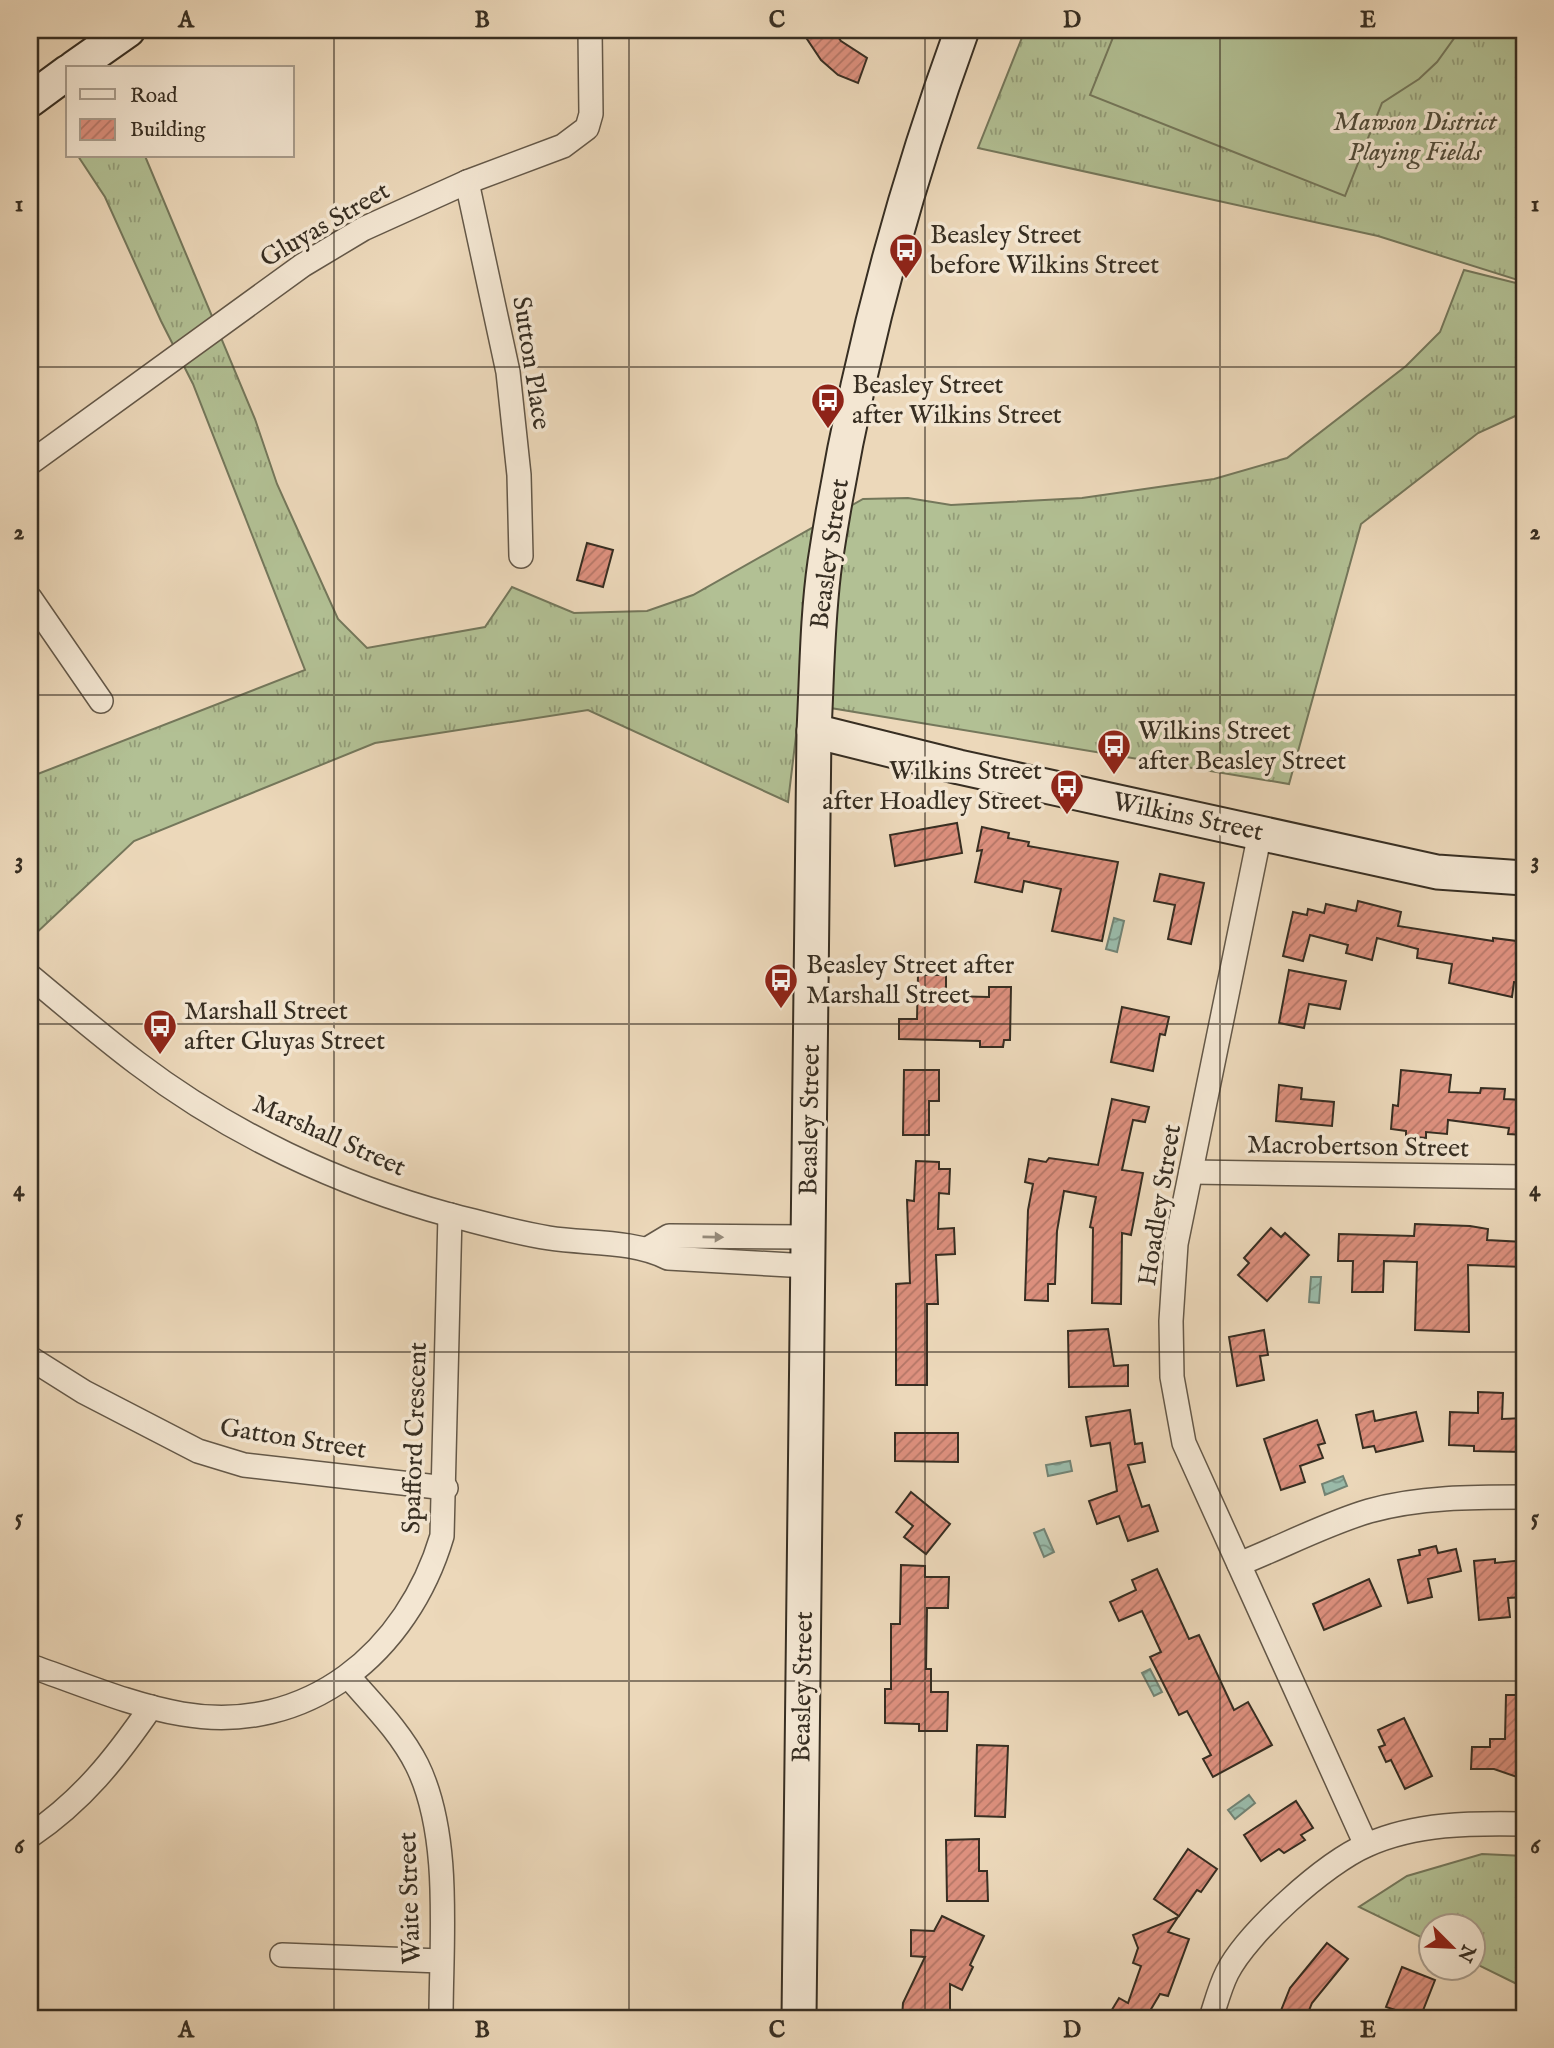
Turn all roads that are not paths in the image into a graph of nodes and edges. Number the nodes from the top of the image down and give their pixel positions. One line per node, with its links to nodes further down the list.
1 (128, 30): 4 (main road)
2 (590, 30): 7 (street, Gluyas Street)
3 (962, 30): 12 (main road, Beasley Street)
4 (77, 66)
5 (66, 73): 6 (main road)
6 (30, 100)
7 (467, 181): 8 (street, Gluyas Street); 9 (street, Sutton Place)
8 (30, 463)
9 (521, 556)
10 (30, 598): 11 (street)
11 (101, 701)
12 (814, 731): 13 (main road, Wilkins Street); 19 (main road, Beasley Street)
13 (1260, 833): 14 (main road, Wilkins Street); 16 (street, Hoadley Street)
14 (1524, 878)
15 (30, 975): 18 (street, Marshall Street)
16 (1191, 1172): 17 (street, Macrobertson Street); 23 (street, Hoadley Street)
17 (1524, 1177)
18 (450, 1215): 19 (street, Marshall Street); 21 (street, Spafford Crescent)
19 (808, 1251): 33 (main road, Beasley Street)
20 (30, 1358): 21 (street, Gatton Street)
21 (446, 1488): 25 (street, Spafford Crescent)
22 (1524, 1497): 23 (street)
23 (1240, 1564): 29 (street, Hoadley Street)
24 (30, 1666): 26 (street, Spafford Crescent)
25 (348, 1676): 26 (street, Spafford Crescent); 31 (street, Waite Street)
26 (151, 1707): 28 (street)
27 (1524, 1824): 29 (street)
28 (30, 1836)
29 (1366, 1845): 34 (street)
30 (282, 1955): 31 (street)
31 (441, 1961): 32 (street, Waite Street)
32 (441, 2018)
33 (799, 2018)
34 (1210, 2018)

